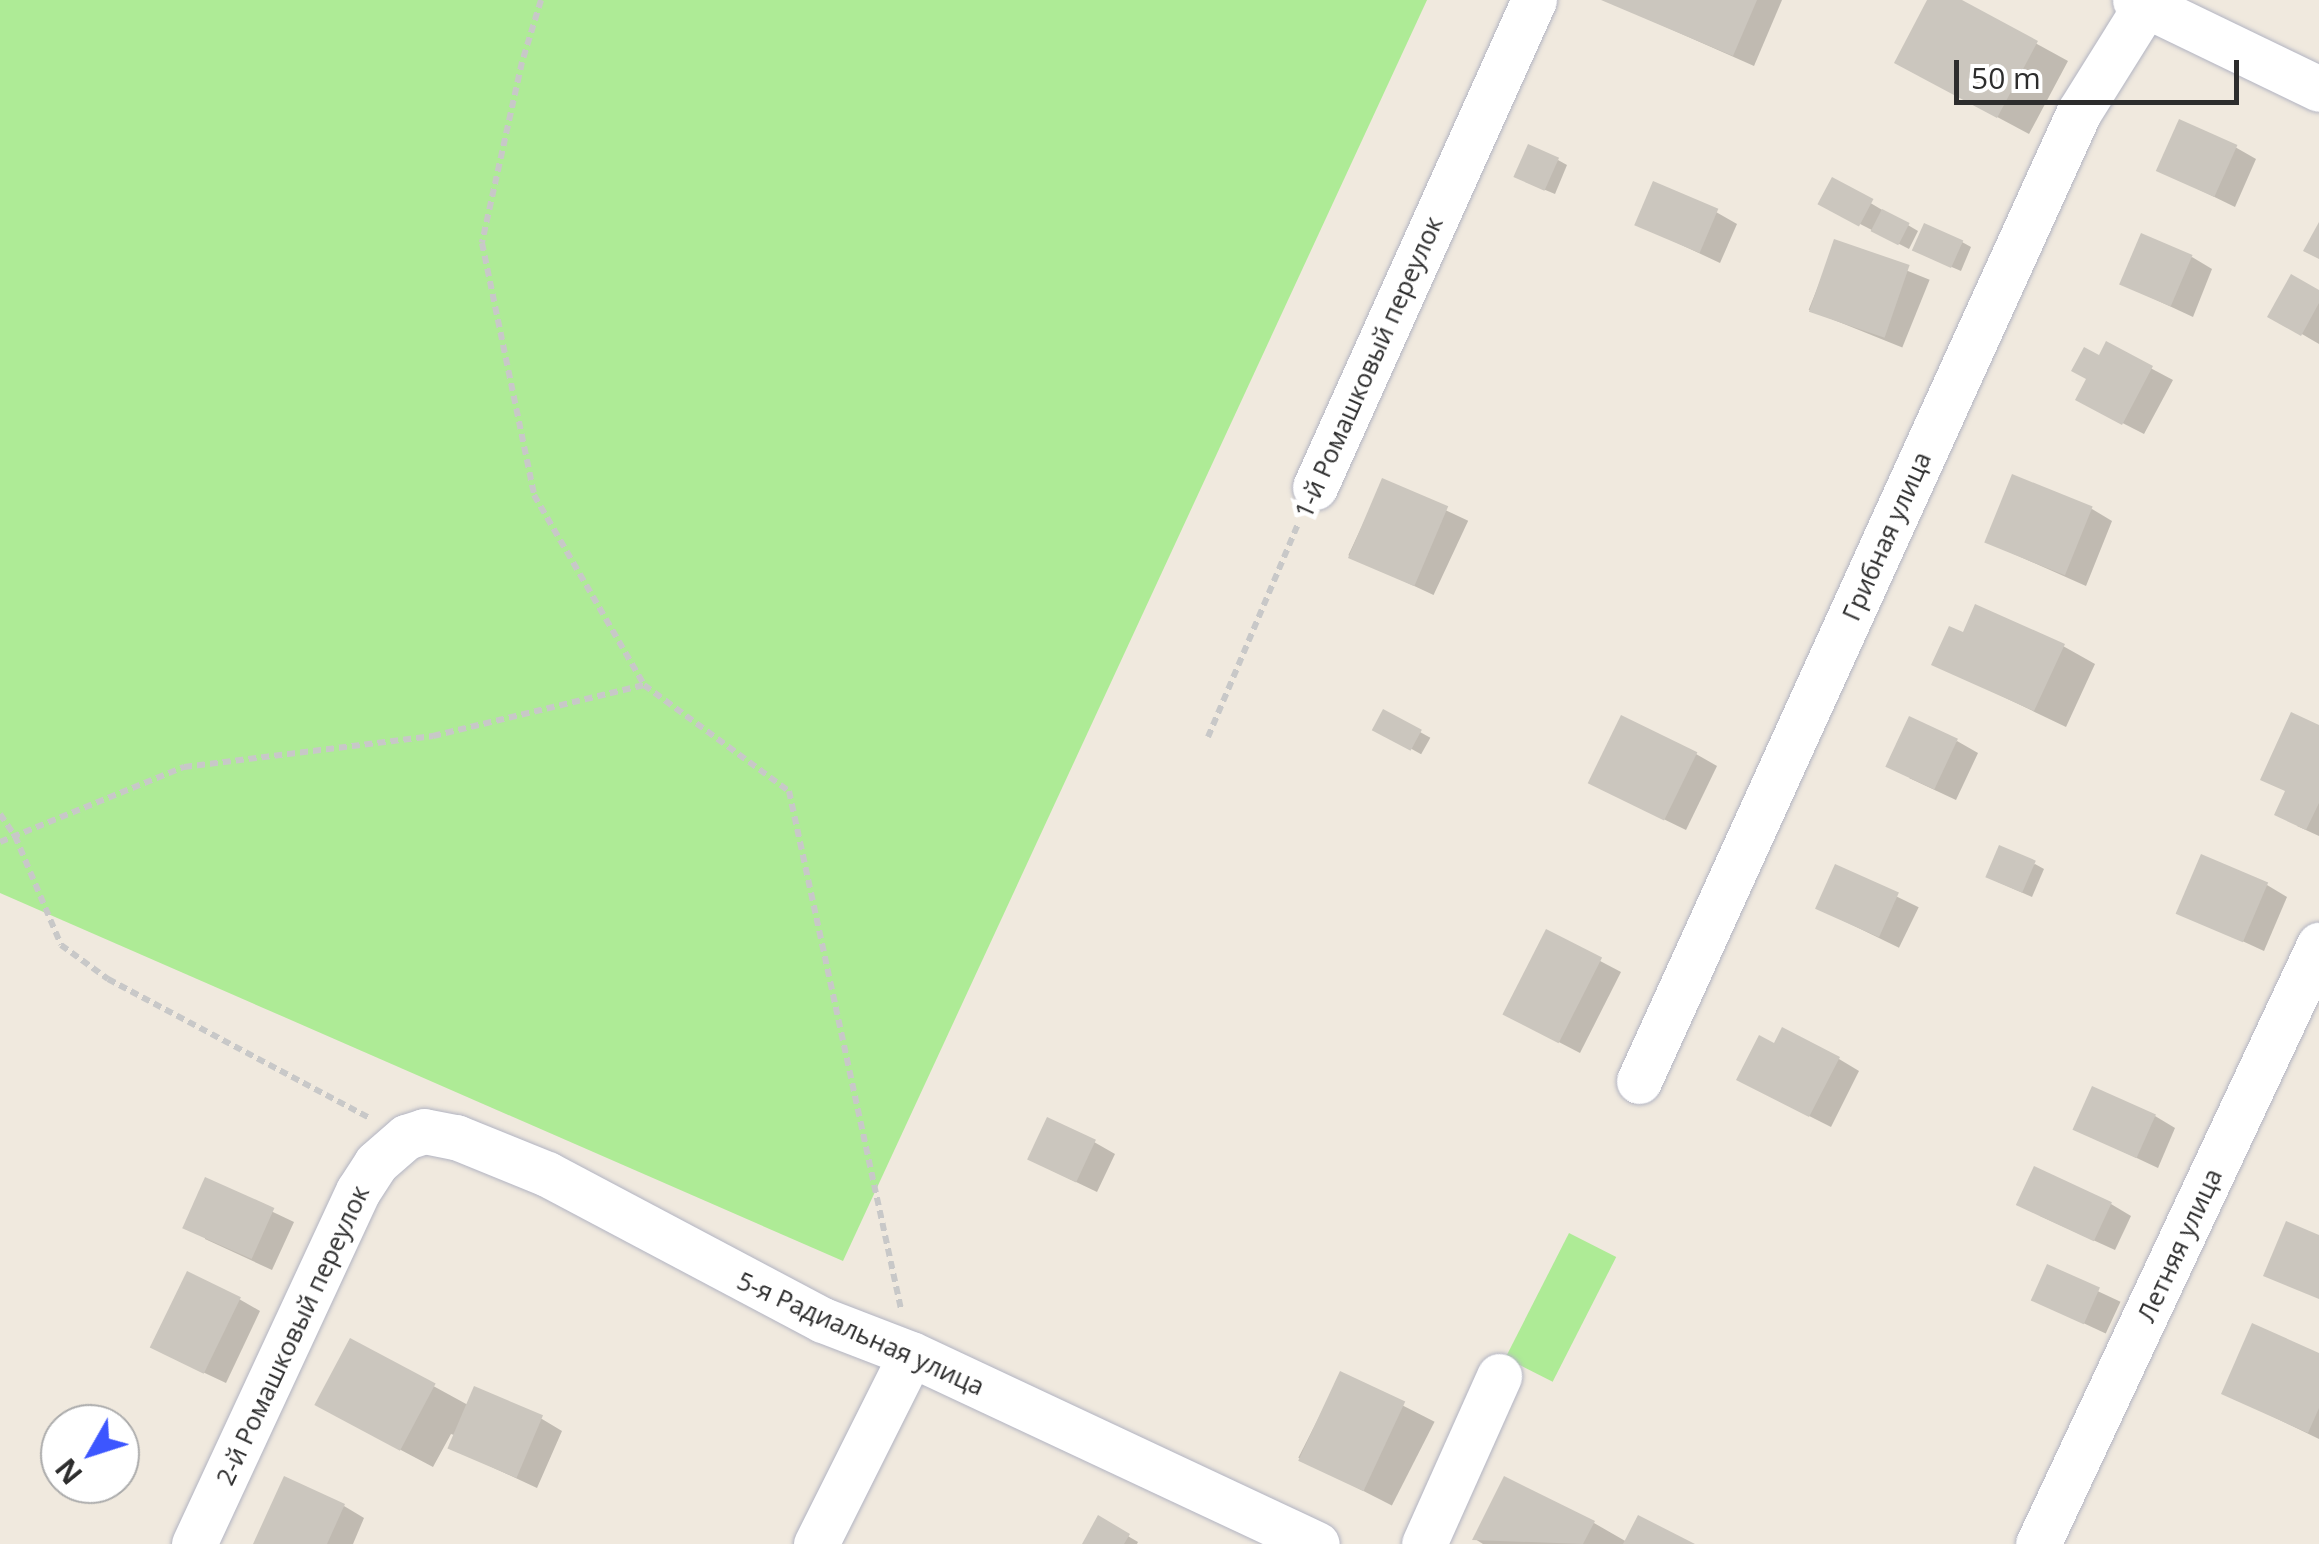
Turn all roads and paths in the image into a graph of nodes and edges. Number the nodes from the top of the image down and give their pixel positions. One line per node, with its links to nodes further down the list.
1 (541, 0): 6 (path)
2 (1534, 0): 5 (street, 1-й Ромашковый переулок)
3 (2144, 2): 4 (street); 12 (street, Грибная улица)
4 (2319, 89)
5 (1314, 487): 7 (path, 1-й Ромашковый переулок)
6 (644, 685): 9 (path); 14 (path)
7 (1208, 737)
8 (0, 814): 9 (path)
9 (14, 836): 10 (path); 13 (path)
10 (0, 842)
11 (2319, 946): 20 (street, Летняя улица)
12 (1639, 1080)
13 (406, 1137): 14 (street, 5-я Радиальная улица); 16 (street, 2-й Ромашковый переулок)
14 (911, 1354): 17 (street); 18 (street, 5-я Радиальная улица)
15 (1499, 1376): 19 (street)
16 (194, 1544)
17 (816, 1544)
18 (1317, 1544)
19 (1424, 1544)
20 (2038, 1544)

